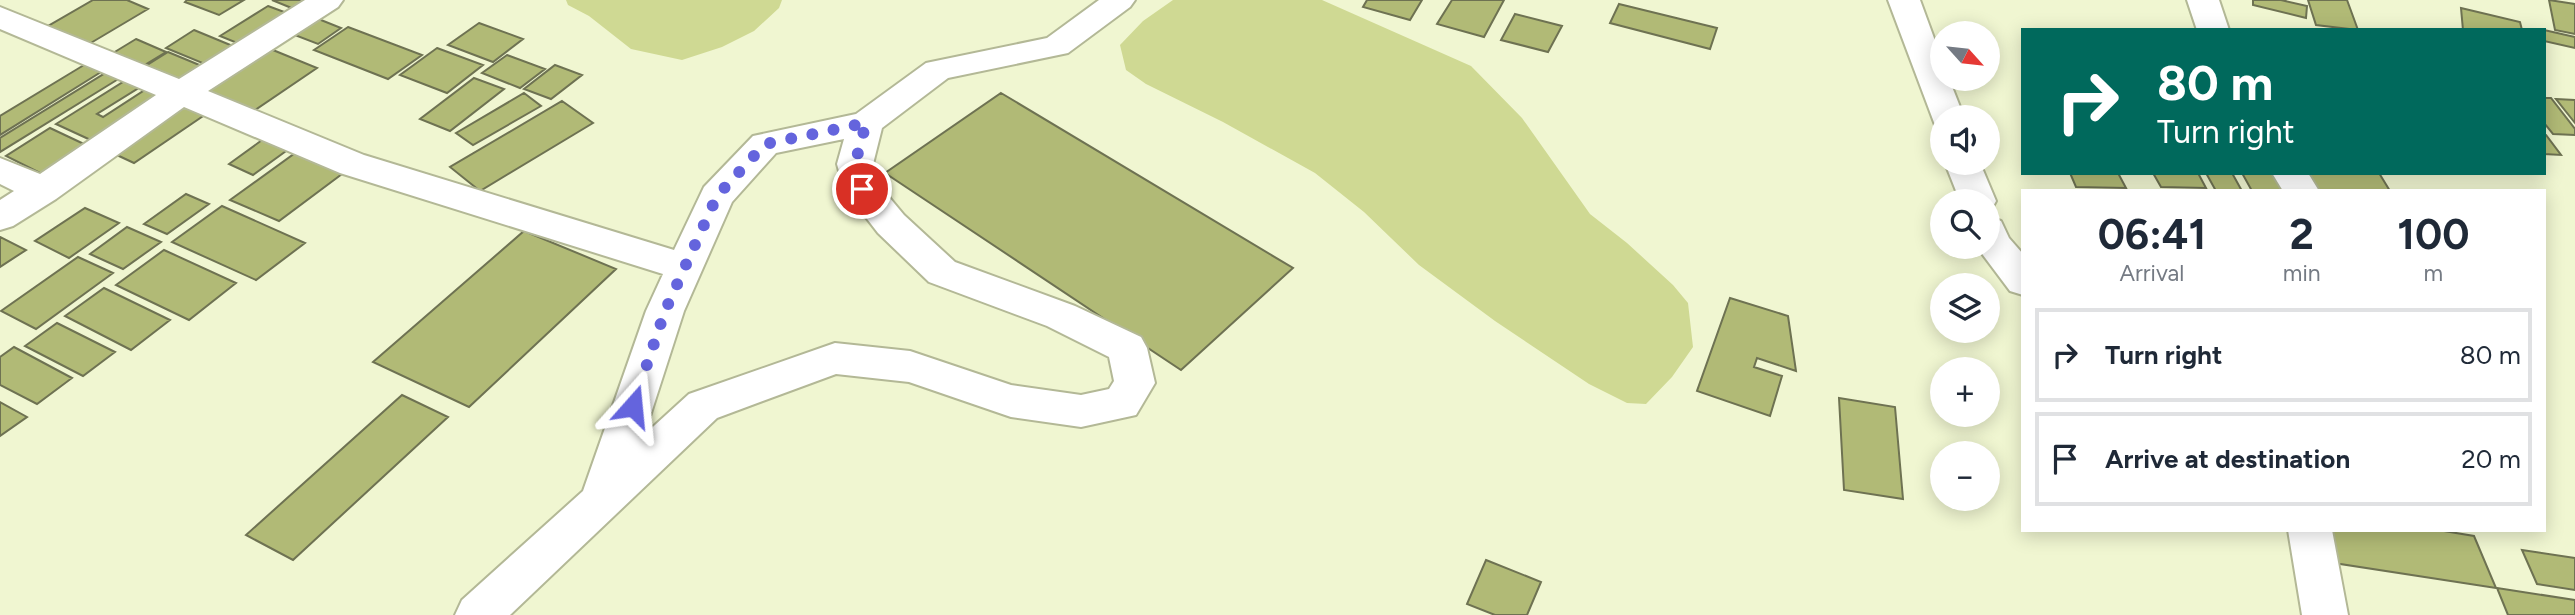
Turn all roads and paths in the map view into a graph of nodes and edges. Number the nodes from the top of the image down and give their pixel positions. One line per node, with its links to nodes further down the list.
1 (327, 0): 7 (street)
2 (1119, 0): 9 (street)
3 (1904, 0): 8 (street)
4 (2203, 0): 6 (street)
5 (0, 17): 7 (street)
6 (2212, 28)
7 (181, 93): 11 (street); 14 (street)
8 (1943, 105)
9 (866, 123): 14 (street); 16 (street)
10 (0, 170): 11 (street)
11 (43, 190): 12 (street)
12 (0, 217)
13 (2000, 252): 15 (street)
14 (685, 267): 16 (street)
15 (2021, 278)
16 (601, 501): 18 (street)
17 (2310, 532): 19 (street)
18 (478, 615)
19 (2326, 615)

